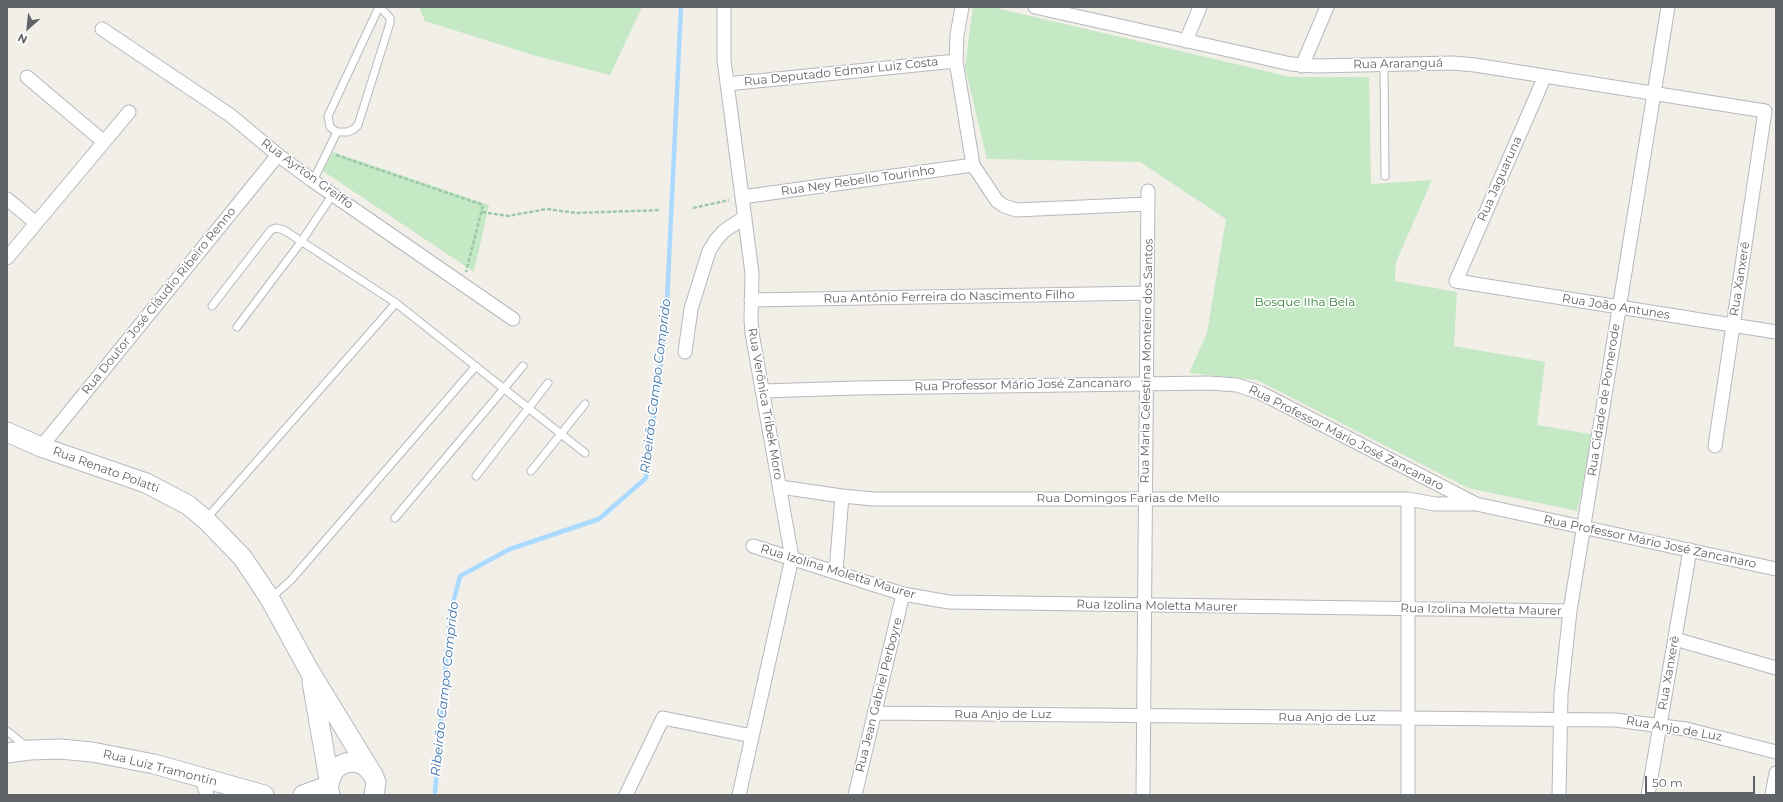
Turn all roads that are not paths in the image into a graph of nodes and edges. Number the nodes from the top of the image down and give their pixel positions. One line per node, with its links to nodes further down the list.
1 (379, 7): 20 (lane); 20 (lane)
2 (724, 7): 16 (street, Rua Verônica Tribek Moro)
3 (962, 7): 11 (street)
4 (1034, 7): 8 (street, Rua Araranguá)
5 (1200, 7): 10 (street)
6 (1327, 7): 13 (street)
7 (1668, 7): 17 (street, Rua Cidade de Pomerode)
8 (1079, 12): 10 (street, Rua Araranguá)
9 (102, 29): 22 (street, Rua Ayrton Greiffo)
10 (1186, 41): 13 (street, Rua Araranguá)
11 (956, 61): 16 (street, Rua Deputado Edmar Luiz Costa); 23 (street)
12 (1384, 64): 13 (street, Rua Araranguá); 14 (street, Rua Araranguá); 24 (lane)
13 (1302, 66)
14 (1545, 76): 17 (street, Rua Araranguá); 33 (street, Rua Jaguaruna)
15 (27, 77): 21 (street)
16 (727, 84): 27 (street, Rua Verônica Tribek Moro)
17 (1654, 94): 18 (street, Rua Araranguá); 38 (street, Rua Cidade de Pomerode)
18 (1765, 111): 40 (street, Rua Xanxerê)
19 (129, 112): 21 (street)
20 (338, 132): 25 (lane)
21 (104, 142): 30 (street)
22 (278, 155): 25 (street, Rua Ayrton Greiffo); 55 (street, Rua Doutor José Cláudio Ribeiro Renno)
23 (974, 165): 27 (street, Rua Ney Rebello Tourinho); 34 (street, Rua Maria Celestina Monteiro dos Santos)
24 (1385, 176)
25 (313, 181): 26 (street, Rua Ayrton Greiffo)
26 (333, 194): 31 (lane); 39 (street, Rua Ayrton Greiffo)
27 (742, 197): 29 (street, Rua Verônica Tribek Moro)
28 (7, 199): 30 (street)
29 (745, 217): 35 (street, Rua Verônica Tribek Moro); 43 (street)
30 (36, 223): 32 (street)
31 (301, 242): 36 (lane); 37 (lane); 41 (lane)
32 (7, 258)
33 (1456, 281): 38 (street, Rua João Antunes)
34 (1147, 293): 35 (street, Rua Antônio Ferreira do Nascimento Filho); 47 (street, Rua Maria Celestina Monteiro dos Santos)
35 (751, 300): 49 (street, Rua Verônica Tribek Moro)
36 (396, 303): 44 (lane); 65 (lane)
37 (212, 306)
38 (1620, 307): 40 (street, Rua João Antunes); 66 (street, Rua Cidade de Pomerode)
39 (513, 318)
40 (1733, 325): 42 (street, Rua João Antunes); 54 (street, Rua Xanxerê)
41 (237, 327)
42 (1776, 332)
43 (685, 352)
44 (476, 366): 48 (lane); 73 (lane)
45 (523, 366): 48 (lane)
46 (548, 383): 51 (lane)
47 (1146, 384): 49 (street, Rua Professor Mário José Zancanaro); 61 (street, Rua Maria Celestina Monteiro dos Santos); 63 (street, Rua Professor Mário José Zancanaro)
48 (504, 389): 51 (lane); 64 (lane)
49 (762, 391): 59 (street, Rua Verônica Tribek Moro)
50 (585, 404): 53 (lane)
51 (529, 409): 53 (lane); 58 (lane)
52 (7, 432): 55 (main road, Rua Renato Polatti)
53 (561, 434): 56 (lane); 57 (lane)
54 (1715, 446)
55 (41, 447): 65 (main road, Rua Renato Polatti)
56 (586, 453)
57 (531, 471)
58 (476, 476)
59 (780, 487): 60 (street, Rua Domingos Farias de Mello); 69 (street, Rua Verônica Tribek Moro)
60 (842, 496): 61 (street, Rua Domingos Farias de Mello); 71 (street)
61 (1145, 498): 62 (street, Rua Domingos Farias de Mello); 74 (street, Rua Maria Celestina Monteiro dos Santos)
62 (1408, 499): 63 (street, Rua Domingos Farias de Mello); 75 (street)
63 (1476, 504): 66 (street, Rua Professor Mário José Zancanaro)
64 (395, 518)
65 (206, 520): 73 (main road, Rua Renato Polatti)
66 (1584, 527): 68 (street, Rua Professor Mário José Zancanaro); 76 (street, Rua Cidade de Pomerode)
67 (753, 546): 69 (street, Rua Izolina Moletta Maurer)
68 (1690, 550): 70 (street, Rua Professor Mário José Zancanaro); 77 (street, Rua Xanxerê)
69 (792, 558): 71 (street, Rua Izolina Moletta Maurer); 86 (street, Rua Verônica Tribek Moro)
70 (1776, 569)
71 (836, 572): 72 (street, Rua Izolina Moletta Maurer)
72 (903, 594): 74 (street, Rua Izolina Moletta Maurer); 80 (street, Rua Jean Gabriel Perboyre)
73 (270, 599): 79 (main road, Rua Renato Polatti)
74 (1145, 606): 75 (street, Rua Izolina Moletta Maurer); 81 (street, Rua Maria Celestina Monteiro dos Santos)
75 (1408, 609): 76 (street, Rua Izolina Moletta Maurer); 82 (street)
76 (1570, 611): 83 (street, Rua Cidade de Pomerode)
77 (1675, 639): 78 (street); 84 (street, Rua Xanxerê)
78 (1776, 668)
79 (310, 672): 92 (main road, Rua Renato Polatti); 93 (main road, Rua Renato Polatti)
80 (874, 713): 81 (street, Rua Anjo de Luz); 99 (street, Rua Jean Gabriel Perboyre)
81 (1144, 715): 82 (street, Rua Anjo de Luz); 100 (street, Rua Maria Celestina Monteiro dos Santos)
82 (1408, 717): 83 (street, Rua Anjo de Luz); 101 (street)
83 (1560, 719): 84 (street, Rua Anjo de Luz); 102 (street, Rua Cidade de Pomerode)
84 (1660, 724): 88 (street, Rua Anjo de Luz); 103 (street, Rua Xanxerê)
85 (7, 731): 87 (lane)
86 (752, 736): 97 (street); 98 (street, Rua Verônica Tribek Moro)
87 (30, 750): 89 (main road, Rua Luiz Tramontin); 91 (main road, Rua Luiz Tramontin)
88 (1776, 752)
89 (7, 753)
90 (1776, 773): 104 (street)
91 (201, 777): 94 (street); 95 (main road, Rua Luiz Tramontin)
92 (329, 787): 93 (main road); 96 (main road)
93 (377, 787)
94 (207, 795)
95 (264, 795)
96 (304, 795)
97 (626, 795)
98 (739, 795)
99 (855, 795)
100 (1143, 795)
101 (1408, 795)
102 (1559, 795)
103 (1648, 795)
104 (1772, 795)

